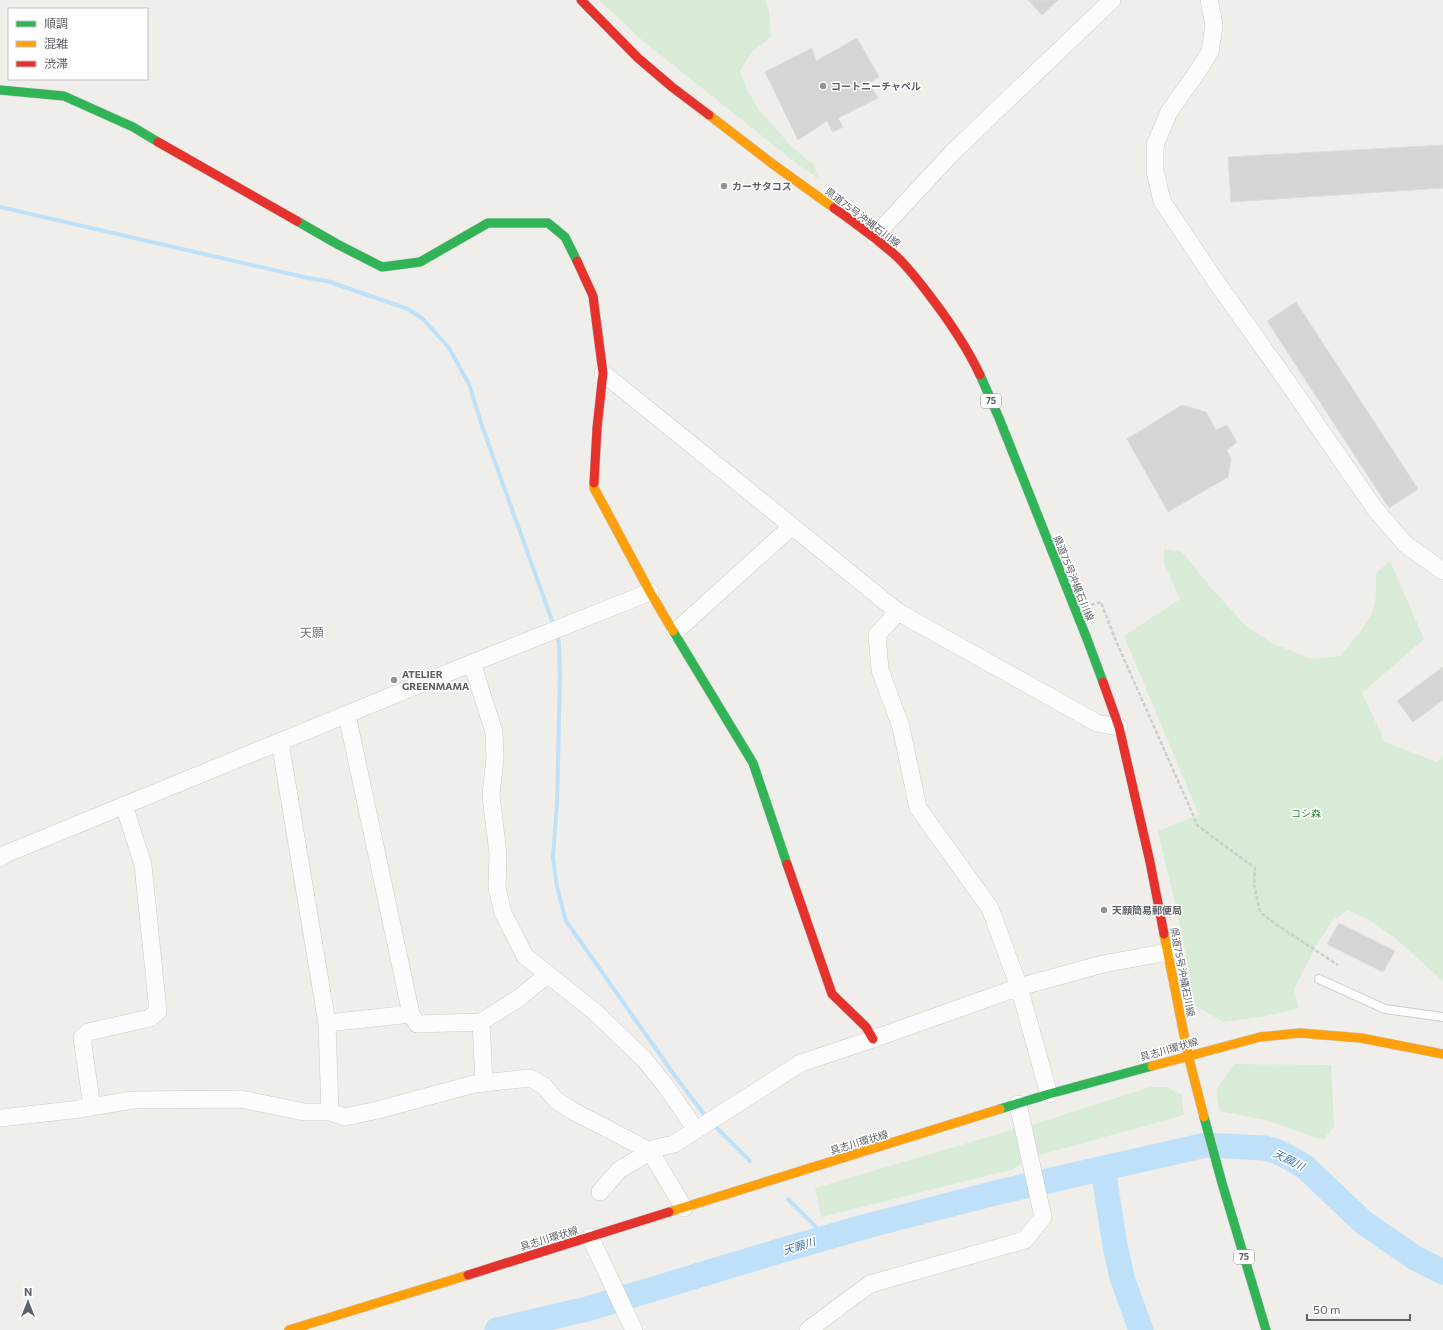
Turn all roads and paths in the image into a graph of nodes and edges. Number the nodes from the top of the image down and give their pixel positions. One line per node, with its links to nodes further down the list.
1 (581, 0): 5 (main road, 県道75号沖縄石川線 / 75)
2 (1112, 0): 5 (street)
3 (1209, 0): 8 (street)
4 (0, 90): 6 (main road)
5 (874, 237): 10 (main road, 県道75号沖縄石川線 / 75)
6 (603, 373): 7 (street); 9 (main road)
7 (792, 526): 11 (street); 12 (street)
8 (1443, 571)
9 (650, 592): 12 (main road); 13 (street)
10 (1075, 609): 15 (main road, 県道75号沖縄石川線 / 75); 20 (path)
11 (898, 612): 15 (street); 23 (street)
12 (675, 632): 28 (main road)
13 (472, 662): 14 (street); 21 (street)
14 (347, 715): 16 (street); 24 (street)
15 (1119, 727): 19 (main road, 県道75号沖縄石川線 / 75)
16 (280, 742): 17 (street); 27 (street)
17 (124, 806): 18 (street); 34 (street)
18 (0, 858)
19 (1168, 952): 23 (street); 30 (main road, 県道75号沖縄石川線 / 75)
20 (1338, 965)
21 (547, 975): 26 (street); 37 (street)
22 (1320, 979): 25 (lane)
23 (1019, 987): 28 (street); 32 (street)
24 (411, 1014): 26 (street); 27 (street)
25 (1443, 1017)
26 (481, 1022): 31 (street)
27 (327, 1023): 35 (street)
28 (873, 1039): 37 (street)
29 (1443, 1054): 30 (main road, 具志川環状線)
30 (1188, 1055): 32 (main road, 具志川環状線); 45 (main road, 県道75号沖縄石川線 / 75)
31 (484, 1083): 35 (street); 38 (street)
32 (1049, 1094): 33 (main road, 具志川環状線)
33 (1018, 1104): 40 (main road, 具志川環状線); 44 (street)
34 (92, 1107): 35 (street); 36 (street)
35 (330, 1112)
36 (0, 1118)
37 (696, 1130): 38 (street)
38 (650, 1151): 39 (street); 40 (street)
39 (600, 1192)
40 (684, 1208): 41 (main road, 具志川環状線)
41 (590, 1237): 42 (main road, 具志川環状線); 43 (street)
42 (290, 1330)
43 (634, 1330)
44 (808, 1330)
45 (1266, 1330)

